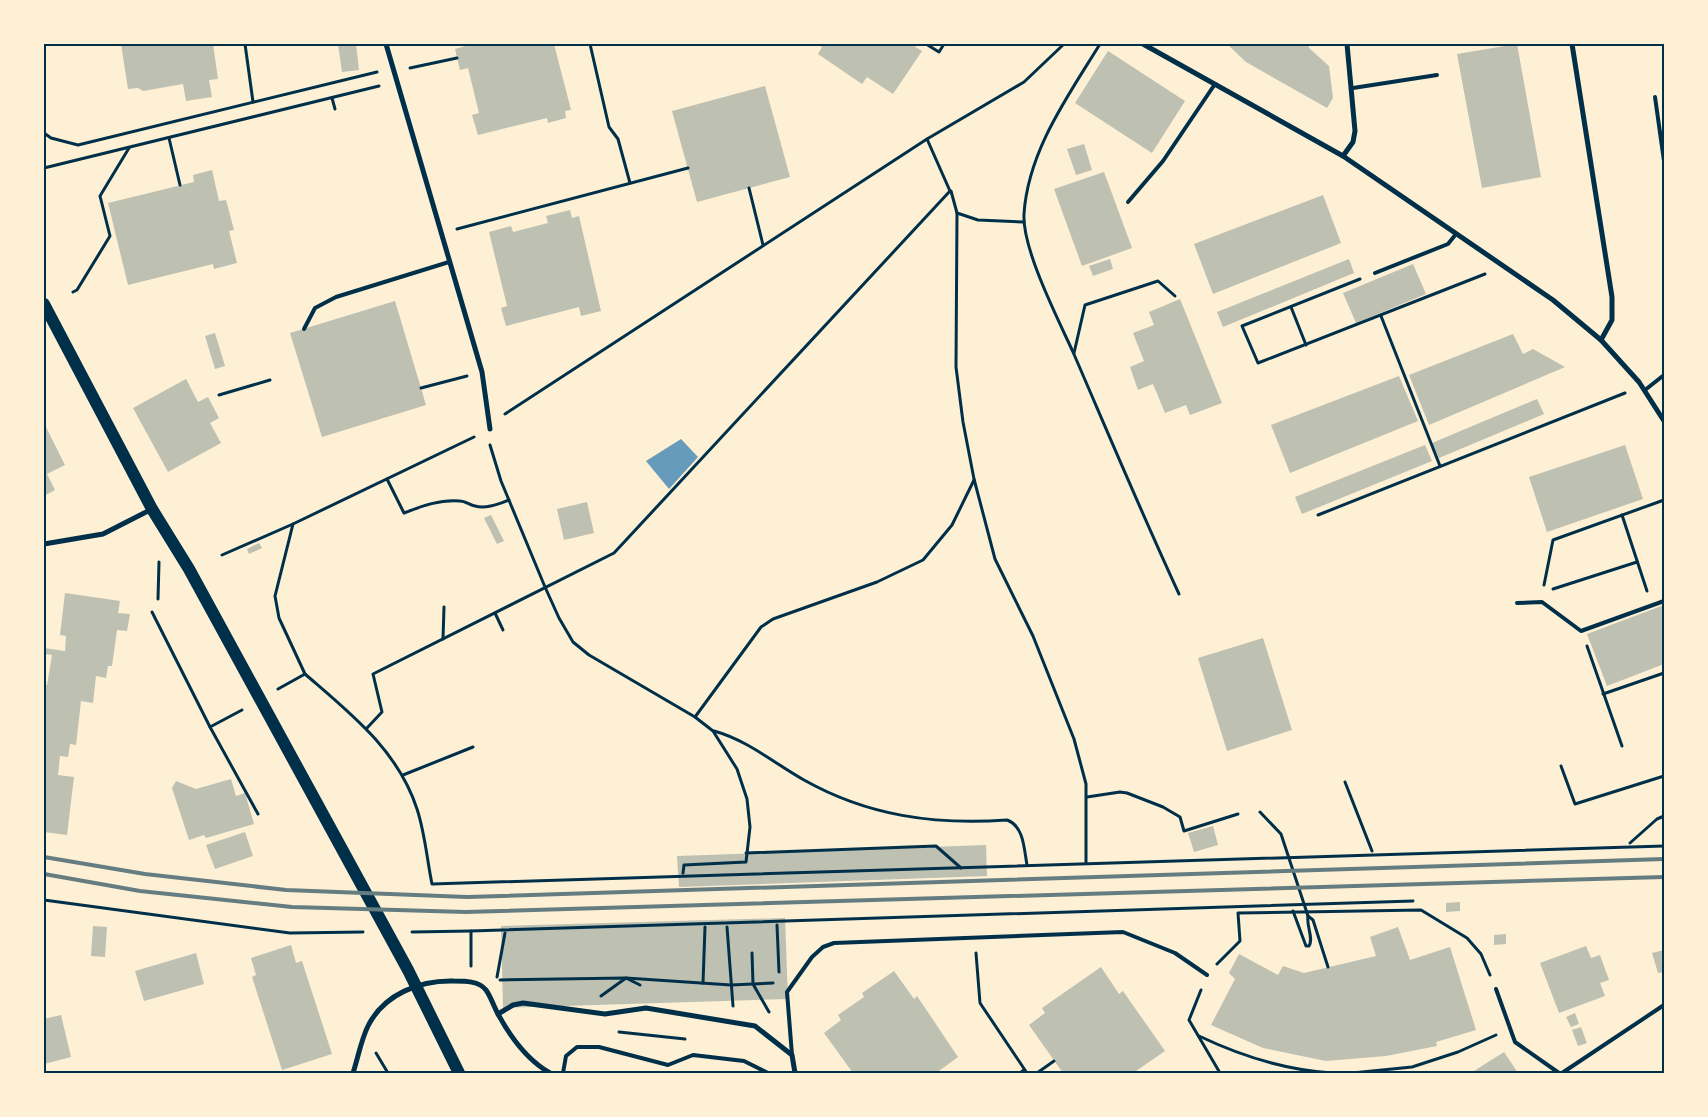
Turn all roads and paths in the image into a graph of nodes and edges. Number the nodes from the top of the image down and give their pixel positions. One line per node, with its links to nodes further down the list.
1 (245, 44): 19 (path)
2 (386, 44): 12 (street)
3 (590, 44): 29 (path)
4 (926, 44): 5 (path)
5 (944, 44)
6 (1064, 44): 23 (path)
7 (1100, 44): 35 (path)
8 (1143, 44): 14 (street)
9 (1347, 44): 16 (street)
10 (1572, 44): 48 (street)
11 (457, 58): 12 (path)
12 (394, 72): 19 (path); 36 (street)
13 (1437, 75): 16 (lane)
14 (1215, 84): 25 (street); 33 (lane)
15 (379, 86): 18 (path)
16 (1353, 88): 25 (street)
17 (1655, 97): 26 (lane)
18 (332, 98): 20 (path); 22 (path)
19 (254, 102): 21 (path)
20 (335, 109)
21 (44, 133)
22 (169, 138): 24 (path); 30 (path)
23 (927, 139): 32 (path); 38 (path)
24 (129, 148): 27 (path); 42 (path)
25 (1343, 156): 37 (street)
26 (1664, 161)
27 (44, 168)
28 (688, 168): 29 (path)
29 (630, 183): 36 (path)
30 (180, 185)
31 (749, 188): 38 (path)
32 (950, 191): 34 (path); 72 (path)
33 (1128, 202)
34 (957, 214): 35 (path); 62 (path)
35 (1024, 222): 50 (path)
36 (441, 234): 39 (street)
37 (1456, 234): 41 (lane); 48 (street)
38 (764, 245): 59 (path)
39 (449, 262): 47 (lane); 51 (street)
40 (1489, 272): 46 (path)
41 (1375, 273): 45 (path)
42 (73, 292)
43 (1175, 296): 50 (path)
44 (44, 304): 65 (main road)
45 (1291, 307): 49 (path); 49 (path)
46 (1381, 316): 49 (path); 60 (path)
47 (304, 328)
48 (1601, 340): 54 (street)
49 (1306, 345)
50 (1074, 354): 74 (path)
51 (482, 372): 55 (path); 59 (street)
52 (1664, 376): 56 (lane)
53 (270, 380): 57 (path)
54 (1639, 382): 56 (street); 60 (path)
55 (421, 388)
56 (1645, 390): 58 (street)
57 (219, 395)
58 (1664, 421)
59 (490, 429): 61 (path); 63 (path)
60 (1440, 466): 66 (path)
61 (387, 479): 63 (path); 68 (path)
62 (974, 479): 89 (path); 98 (path)
63 (509, 500): 72 (path)
64 (1664, 500): 67 (path)
65 (152, 509): 69 (street); 144 (main road)
66 (1318, 515)
67 (1622, 515): 71 (path); 73 (path)
68 (293, 524): 70 (path); 82 (path)
69 (44, 544)
70 (222, 555)
71 (1637, 562): 73 (path); 78 (path)
72 (546, 587): 81 (path); 89 (path)
73 (1543, 592): 76 (path)
74 (1180, 594)
75 (1664, 601): 78 (lane)
76 (1542, 602): 77 (lane); 84 (lane)
77 (1517, 603)
78 (1652, 605): 84 (lane)
79 (444, 607): 85 (path)
80 (152, 612): 100 (path)
81 (495, 613): 83 (path); 85 (path)
82 (279, 618)
83 (503, 630)
84 (1582, 631): 88 (path)
85 (442, 639): 90 (path)
86 (1664, 673): 88 (path)
87 (306, 674): 90 (path)
88 (1604, 694): 92 (path)
89 (695, 717): 91 (path)
90 (367, 728): 95 (path)
91 (713, 731): 106 (path); 108 (path)
92 (1622, 746)
93 (473, 747): 95 (path)
94 (1561, 766): 96 (path)
95 (403, 776): 109 (path)
96 (1664, 776)
97 (1345, 782): 105 (path)
98 (1087, 797): 101 (path); 107 (path)
99 (1260, 812): 115 (path)
100 (258, 814)
101 (1238, 814)
102 (1664, 816): 103 (path)
103 (1630, 843)
104 (1664, 846): 107 (path)
105 (1372, 851)
106 (746, 853): 109 (path); 110 (path)
107 (1086, 863): 108 (path)
108 (1027, 865): 109 (path)
109 (961, 868)
110 (683, 873)
111 (44, 900): 119 (path)
112 (1413, 901): 125 (path)
113 (1293, 911): 114 (path); 115 (path); 130 (path)
114 (1238, 913)
115 (1308, 916): 123 (path)
116 (778, 925): 127 (path)
117 (705, 927): 126 (path)
118 (727, 927): 129 (path)
119 (290, 933)
120 (505, 933): 126 (path)
121 (975, 938): 124 (lane); 131 (lane); 142 (path)
122 (752, 952): 128 (path)
123 (1328, 967)
124 (1207, 975)
125 (468, 981): 134 (street); 143 (street)
126 (703, 983): 129 (path)
127 (779, 983): 128 (path); 131 (path)
128 (753, 984): 129 (path); 135 (path)
129 (731, 985): 132 (path)
130 (1496, 989): 136 (lane)
131 (787, 992): 140 (lane)
132 (733, 1004)
133 (1664, 1005): 153 (lane)
134 (498, 1014): 140 (street); 145 (street)
135 (770, 1016)
136 (1510, 1028): 152 (path); 153 (lane)
137 (618, 1032): 139 (path)
138 (1198, 1036): 151 (path)
139 (690, 1039)
140 (792, 1055): 148 (street)
141 (1054, 1061): 150 (path)
142 (1025, 1072): 149 (path)
143 (353, 1073)
144 (459, 1073)
145 (550, 1073)
146 (563, 1073): 147 (lane)
147 (768, 1073)
148 (795, 1073)
149 (1020, 1073)
150 (1037, 1073)
151 (1332, 1073)
152 (1352, 1073)
153 (1561, 1073)

